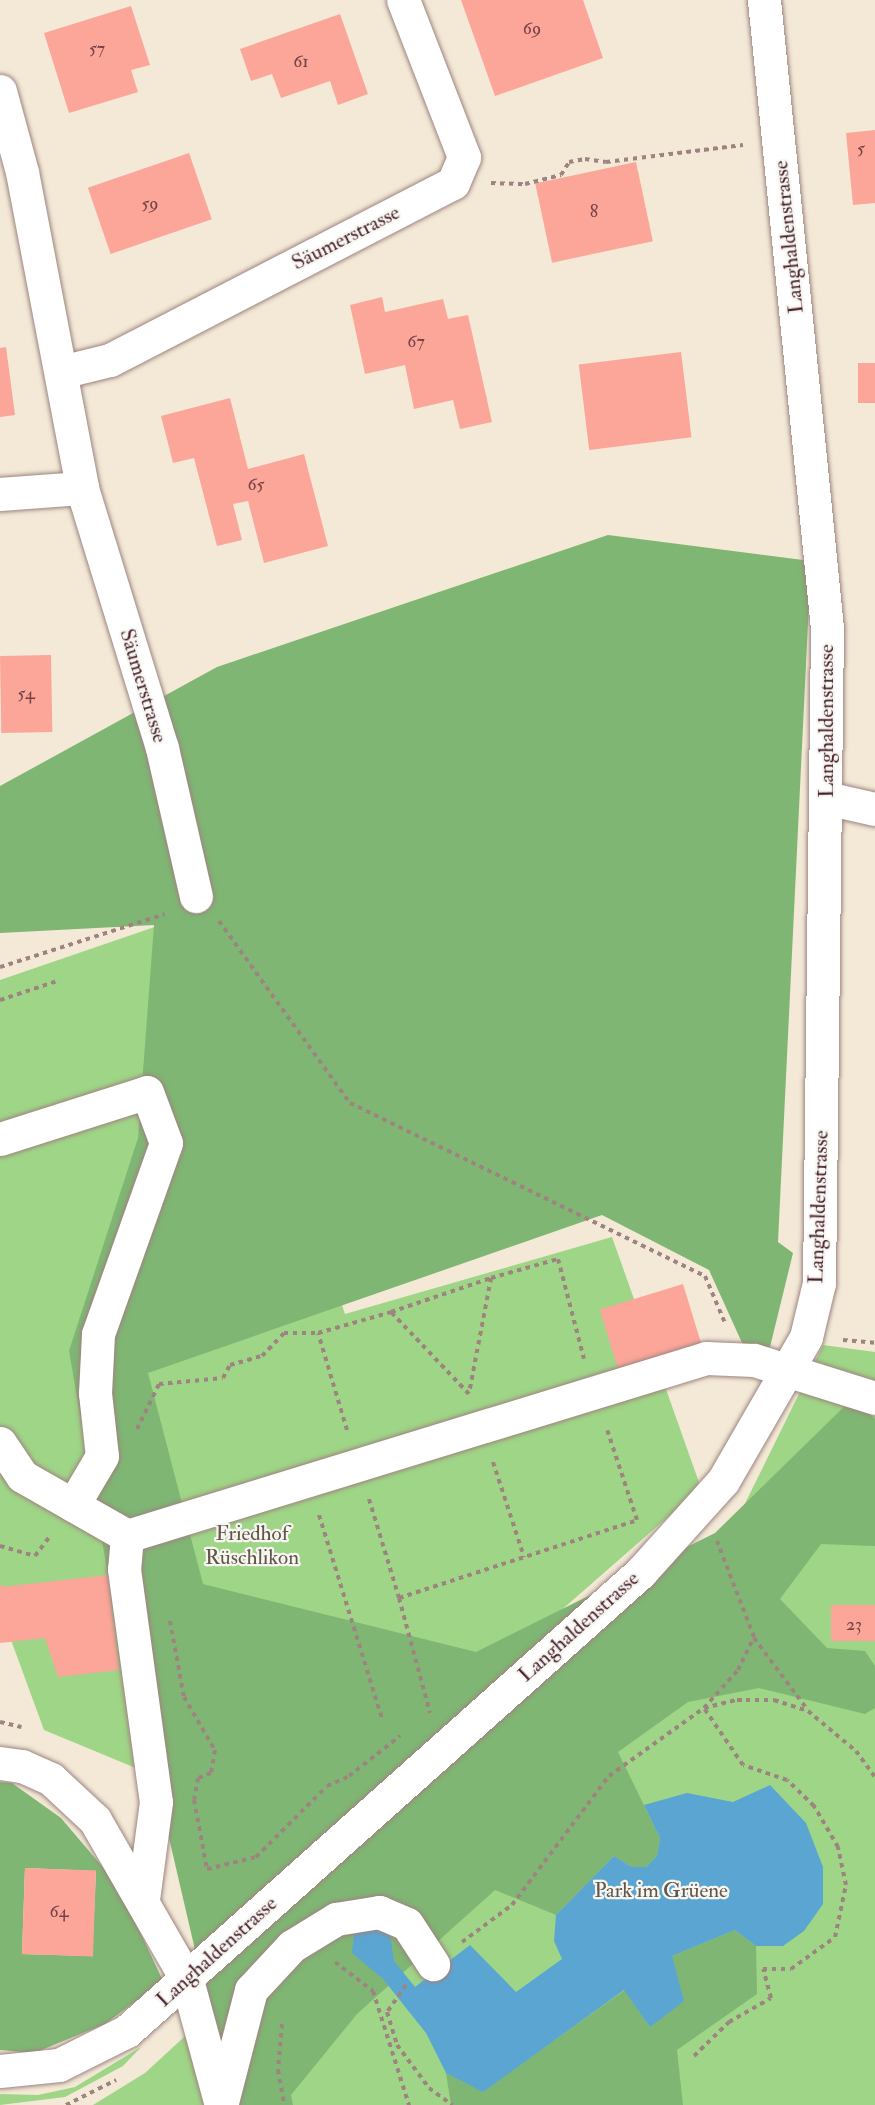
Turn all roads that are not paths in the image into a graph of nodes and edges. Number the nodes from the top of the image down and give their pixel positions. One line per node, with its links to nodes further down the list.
1 (403, 0): 4 (street, Säumerstrasse)
2 (764, 0): 7 (street, Langhaldenstrasse)
3 (0, 91): 4 (street, Säumerstrasse)
4 (61, 372): 5 (street, Säumerstrasse)
5 (82, 488): 6 (street); 9 (street, Säumerstrasse)
6 (0, 494)
7 (826, 798): 8 (street); 11 (street, Langhaldenstrasse)
8 (875, 809)
9 (196, 896)
10 (0, 1139): 14 (street)
11 (790, 1369): 12 (street); 15 (street); 19 (street, Langhaldenstrasse)
12 (875, 1398)
13 (0, 1443): 14 (street)
14 (73, 1505): 15 (street)
15 (127, 1536): 17 (street)
16 (0, 1763): 17 (street)
17 (143, 1899): 19 (street)
18 (433, 1964): 21 (street)
19 (187, 1980): 20 (street, Langhaldenstrasse); 21 (street)
20 (0, 2071)
21 (221, 2105)

